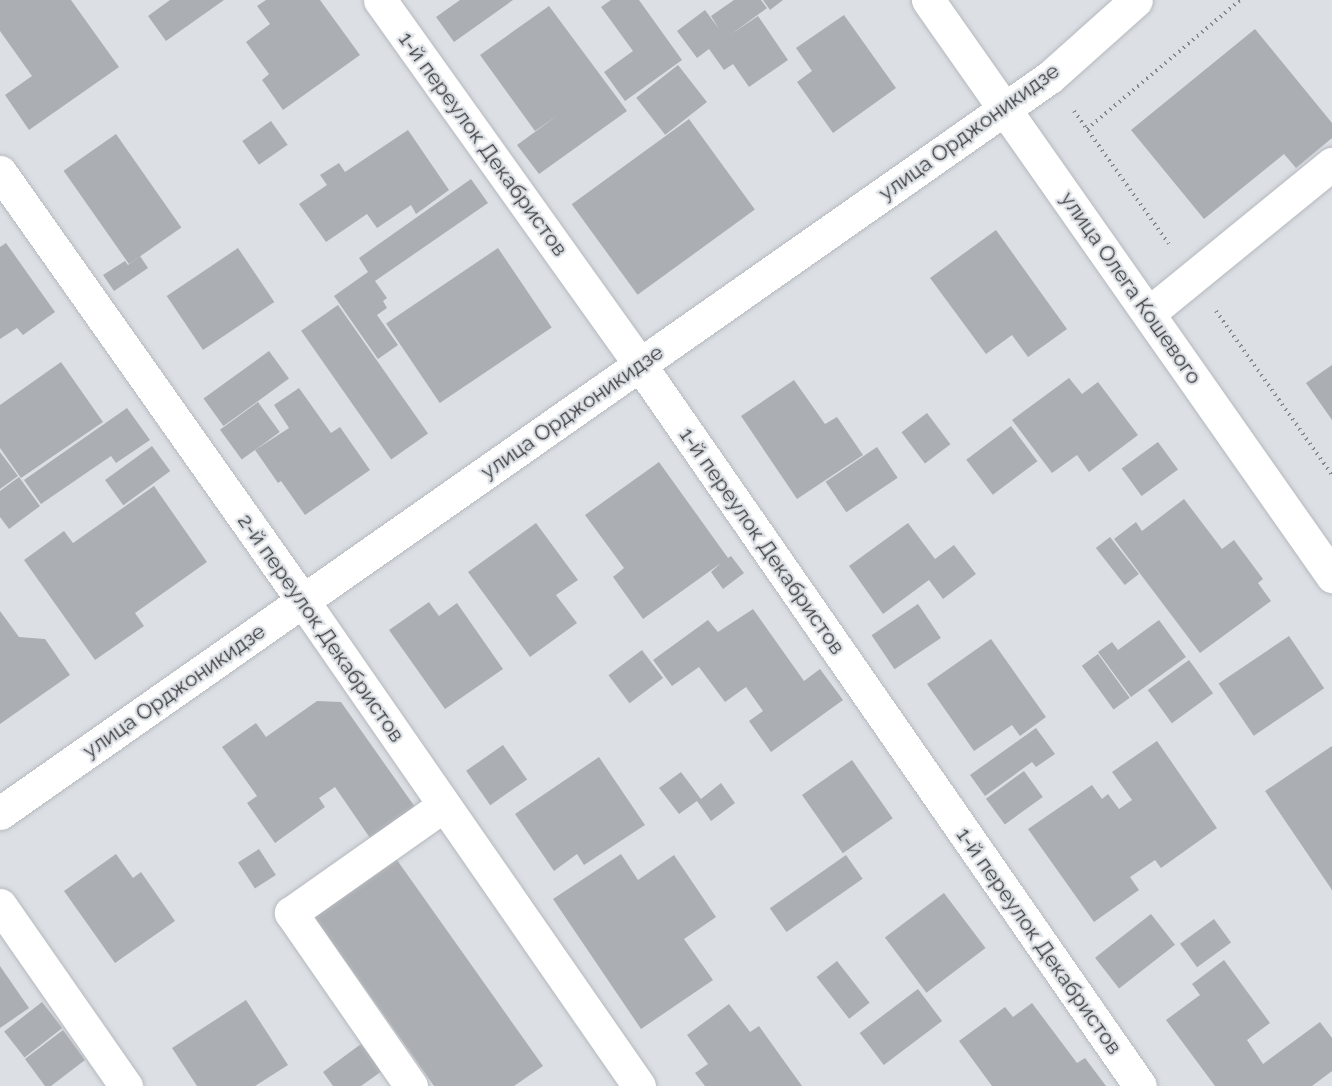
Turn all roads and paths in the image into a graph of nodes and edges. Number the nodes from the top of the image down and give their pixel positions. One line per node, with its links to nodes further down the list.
1 (380, 0): 10 (street, 1-й переулок Декабристов)
2 (928, 0): 5 (street, улица Олега Кошевого)
3 (1136, 0): 5 (street, улица Орджоникидзе)
4 (1240, 0): 6 (path)
5 (1005, 108): 9 (street, улица Олега Кошевого); 10 (street, улица Орджоникидзе)
6 (1087, 129)
7 (1332, 164): 9 (street)
8 (0, 172): 12 (street, 2-й переулок Декабристов)
9 (1149, 313): 11 (street, улица Олега Кошевого)
10 (640, 365): 12 (street, улица Орджоникидзе); 19 (street, 1-й переулок Декабристов)
11 (1332, 576)
12 (303, 601): 13 (street, 2-й переулок Декабристов); 14 (street, улица Орджоникидзе)
13 (444, 805): 17 (street); 18 (street, 2-й переулок Декабристов)
14 (0, 813)
15 (0, 905): 16 (street)
16 (126, 1086)
17 (411, 1086)
18 (639, 1086)
19 (1140, 1086)

